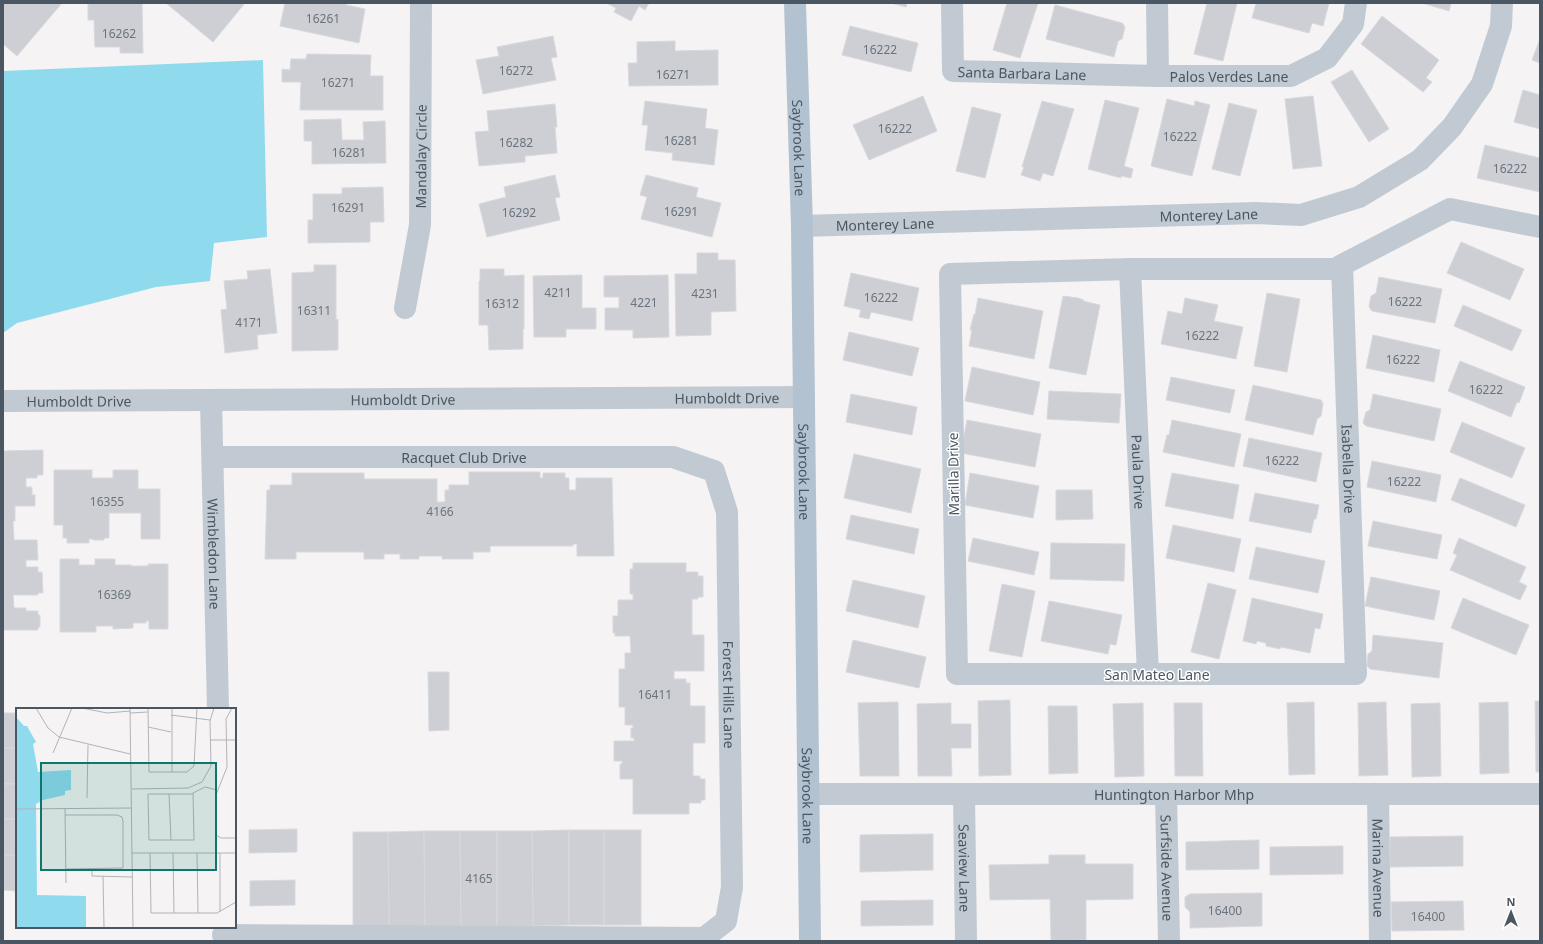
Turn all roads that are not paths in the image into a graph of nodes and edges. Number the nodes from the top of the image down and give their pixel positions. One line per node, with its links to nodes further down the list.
1 (421, 3): 12 (street, Mandalay Circle)
2 (795, 3): 8 (main road, Saybrook Lane)
3 (952, 3): 7 (street, Santa Barbara Lane)
4 (1157, 3): 7 (street)
5 (1356, 3): 7 (street, Palos Verdes Lane)
6 (1502, 3): 8 (street, Monterey Lane)
7 (1158, 76)
8 (802, 226): 13 (main road, Saybrook Lane)
9 (1540, 227): 10 (street)
10 (1342, 265): 11 (street); 20 (street, Isabella Drive)
11 (1130, 269): 18 (street, Marilla Drive); 19 (street, Paula Drive)
12 (405, 308)
13 (803, 398): 14 (street, Humboldt Drive); 22 (main road, Saybrook Lane)
14 (211, 400): 15 (street, Humboldt Drive); 16 (street, Wimbledon Lane)
15 (3, 401)
16 (213, 457): 17 (street, Racquet Club Drive); 21 (street, Wimbledon Lane)
17 (714, 471): 29 (street, Forest Hills Lane)
18 (957, 674): 19 (street, San Mateo Lane)
19 (1148, 674): 20 (street, San Mateo Lane)
20 (1356, 674)
21 (218, 708)
22 (809, 794): 23 (street, Huntington Harbor Mhp); 30 (main road, Saybrook Lane)
23 (964, 794): 24 (street, Huntington Harbor Mhp); 31 (street, Seaview Lane)
24 (1166, 794): 25 (street, Huntington Harbor Mhp); 32 (street, Surfside Avenue)
25 (1378, 794): 26 (street, Huntington Harbor Mhp); 33 (street, Marina Avenue)
26 (1540, 794)
27 (223, 934): 28 (street)
28 (391, 938): 29 (street)
29 (452, 939)
30 (810, 941)
31 (966, 941)
32 (1169, 941)
33 (1380, 941)

